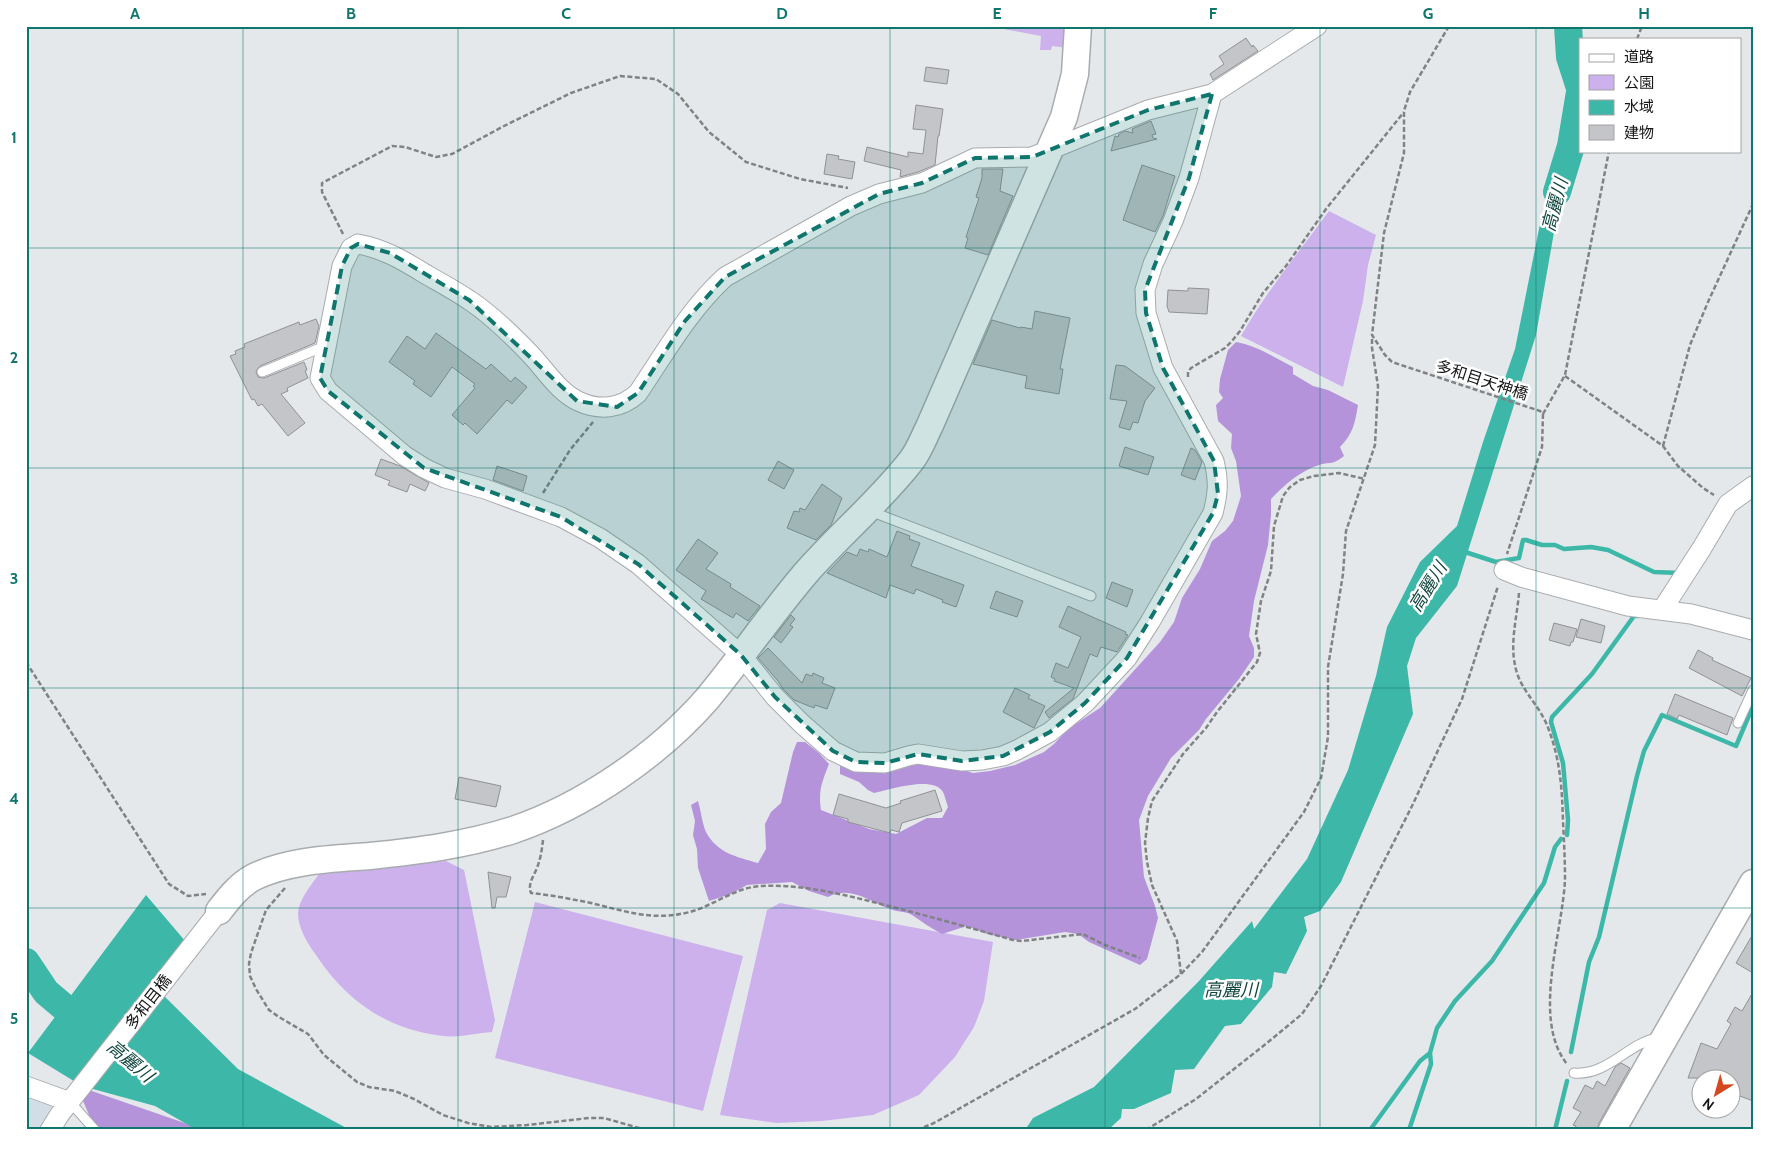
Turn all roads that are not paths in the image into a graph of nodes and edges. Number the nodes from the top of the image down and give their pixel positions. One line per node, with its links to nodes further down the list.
1 (1078, 26): 4 (street)
2 (1318, 26): 3 (street)
3 (1212, 94): 4 (street); 13 (street)
4 (1049, 151): 5 (street); 8 (street)
5 (326, 346): 6 (lane); 13 (street)
6 (262, 372)
7 (1753, 486): 11 (street)
8 (867, 510): 10 (lane); 13 (street)
9 (1512, 574): 11 (street)
10 (1091, 596)
11 (1662, 610): 12 (street)
12 (1753, 630)
13 (741, 655): 17 (street)
14 (1753, 690): 15 (lane)
15 (1738, 723)
16 (1752, 889): 18 (street)
17 (218, 911): 21 (street, 多和目橋)
18 (1665, 1037): 19 (lane); 24 (street)
19 (1574, 1073)
20 (26, 1086): 21 (street)
21 (73, 1097): 22 (street, 多和目橋); 23 (lane)
22 (50, 1130)
23 (95, 1130)
24 (1612, 1130)

